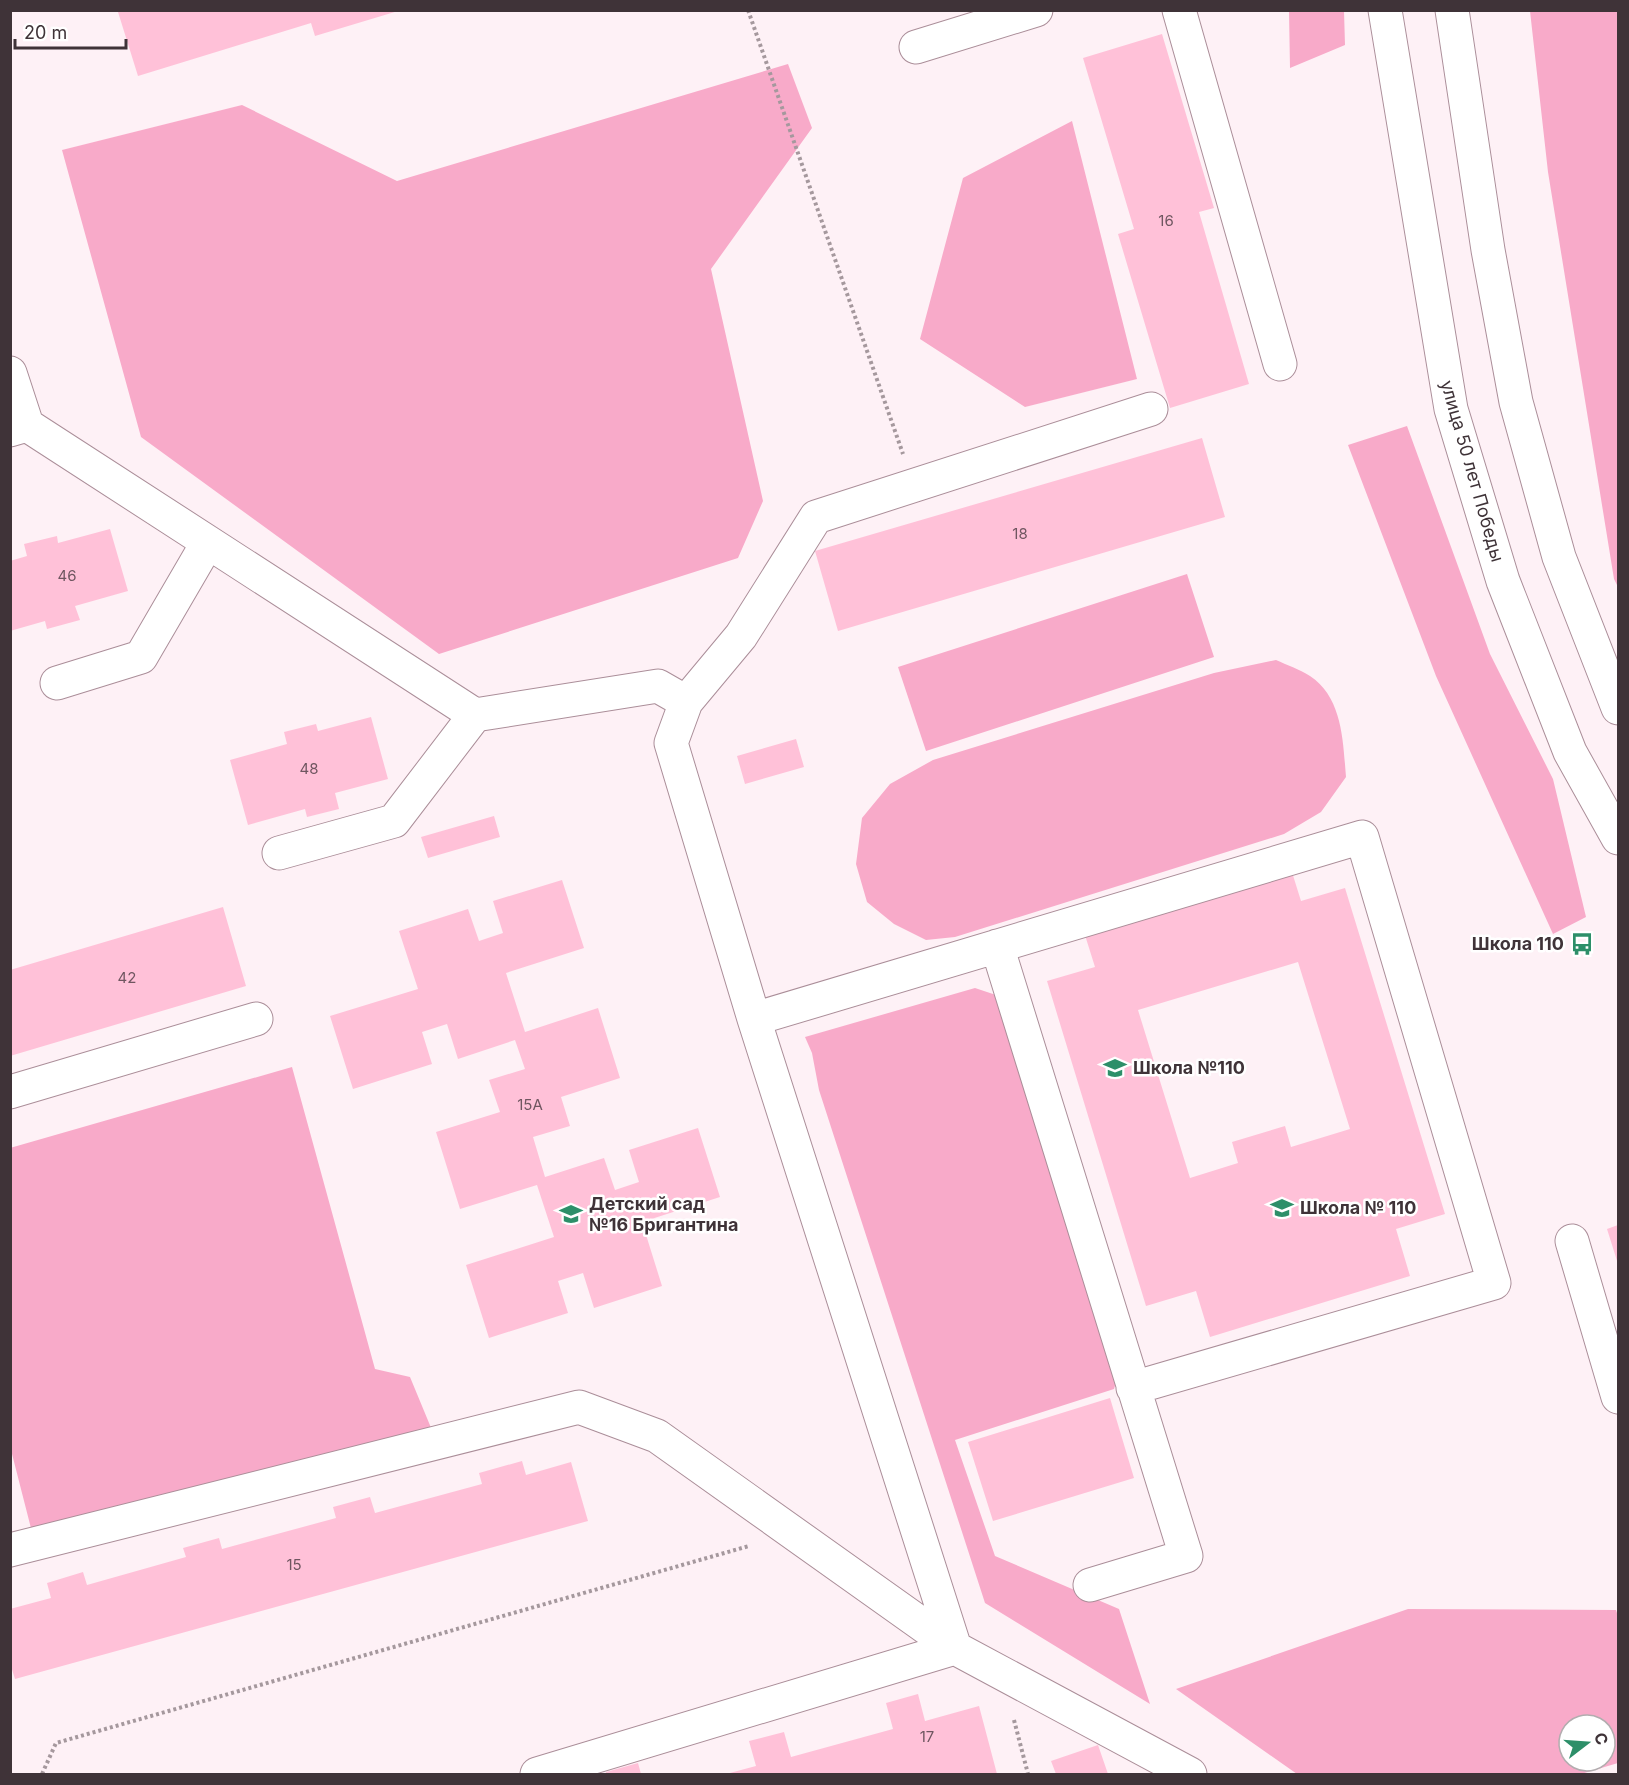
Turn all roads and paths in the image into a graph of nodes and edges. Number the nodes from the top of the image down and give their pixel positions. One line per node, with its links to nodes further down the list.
1 (748, 10): 11 (path)
2 (1036, 10): 6 (street)
3 (1179, 10): 7 (street)
4 (1385, 10): 17 (street, улица 50 лет Победы)
5 (1452, 10): 15 (street)
6 (916, 47)
7 (1280, 364)
8 (10, 373): 10 (street)
9 (1151, 408): 11 (street)
10 (19, 428): 12 (street)
11 (914, 485): 14 (street)
12 (208, 542): 13 (street); 16 (street)
13 (57, 683)
14 (686, 702): 16 (street); 21 (street)
15 (1618, 708)
16 (475, 715): 18 (street)
17 (1618, 838)
18 (279, 853)
19 (997, 946): 21 (street); 24 (street); 24 (street)
20 (256, 1019): 22 (street)
21 (754, 1019): 29 (street)
22 (10, 1092)
23 (1572, 1241): 25 (street)
24 (1133, 1388): 28 (street)
25 (1618, 1397)
26 (793, 1533): 27 (street); 29 (street); 31 (path)
27 (10, 1550)
28 (1090, 1585)
29 (955, 1648): 30 (street); 32 (street)
30 (1002, 1674): 33 (path); 34 (street)
31 (42, 1774)
32 (537, 1774)
33 (1028, 1774)
34 (1190, 1774)

